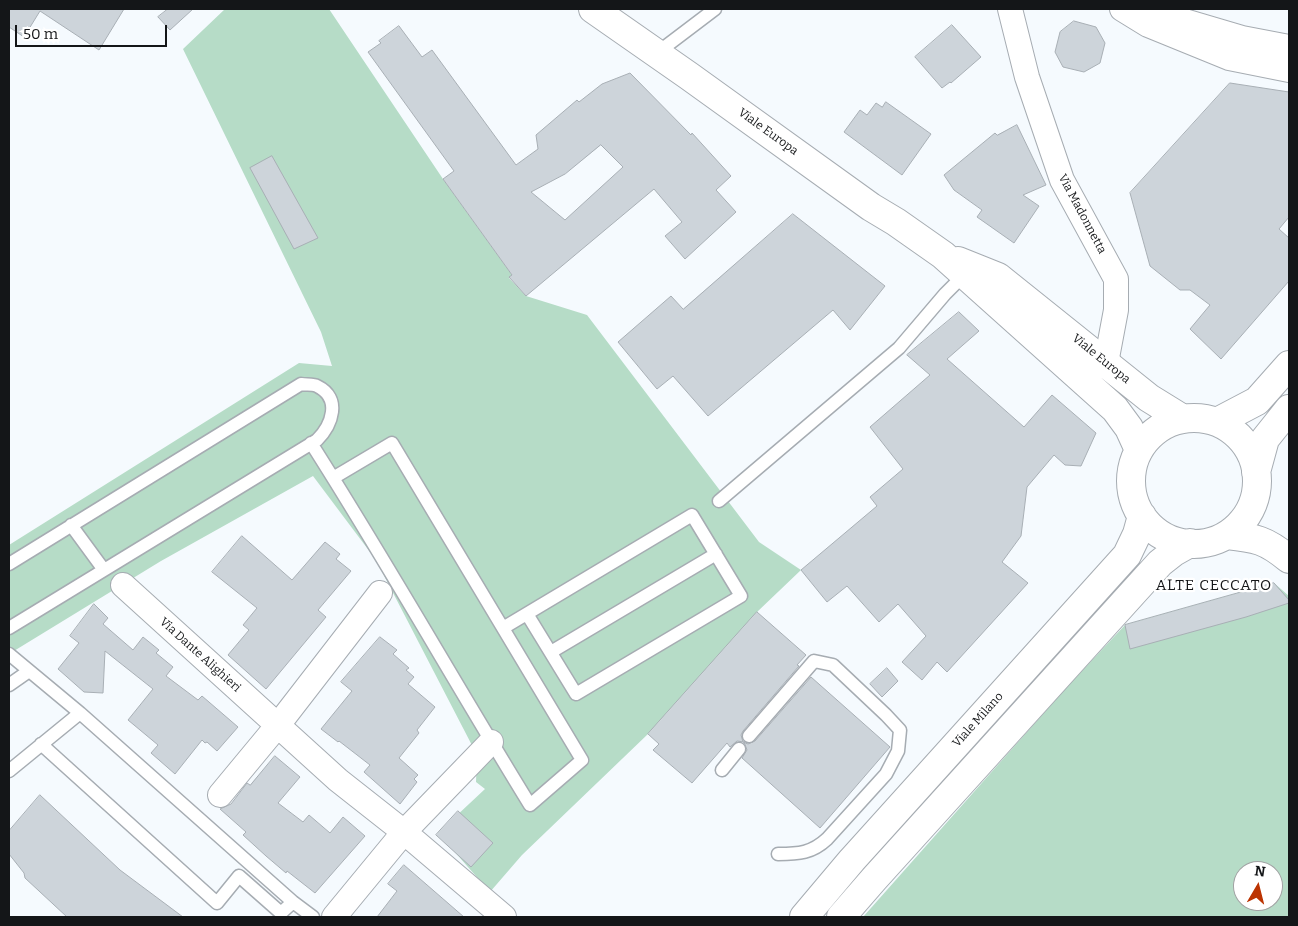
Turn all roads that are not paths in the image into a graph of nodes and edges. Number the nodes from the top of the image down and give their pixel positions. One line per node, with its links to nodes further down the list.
1 (594, 9): 7 (main road, Viale Europa)
2 (715, 9): 7 (lane)
3 (1010, 9): 11 (street, Via Madonnetta)
4 (1122, 9): 8 (street)
5 (1148, 9): 6 (street)
6 (1289, 48)
7 (657, 53): 9 (main road, Viale Europa)
8 (1289, 70)
9 (943, 255): 10 (main road, Viale Europa); 11 (main road, Viale Europa)
10 (964, 275): 17 (main road, Viale Europa); 20 (lane)
11 (1106, 363): 14 (main road, Viale Europa)
12 (1289, 365): 15 (main road)
13 (1289, 409): 19 (main road)
14 (1183, 419): 15 (main road); 17 (main road)
15 (1217, 422): 19 (main road)
16 (311, 443): 18 (lane); 22 (lane); 29 (lane)
17 (1139, 450): 21 (main road)
18 (333, 478): 34 (lane); 42 (lane)
19 (1256, 484): 23 (main road); 25 (main road)
20 (719, 501)
21 (1142, 516): 24 (main road); 54 (main road, Viale Milano)
22 (71, 525): 28 (lane); 29 (lane)
23 (1227, 535): 24 (main road); 27 (main road)
24 (1190, 544): 55 (main road)
25 (1289, 546)
26 (716, 554): 32 (lane); 35 (lane); 35 (lane)
27 (1289, 559)
28 (9, 564)
29 (104, 570): 33 (lane)
30 (123, 585): 40 (street, Via Dante Alighieri)
31 (380, 593): 40 (street)
32 (527, 614): 34 (lane); 35 (lane)
33 (9, 628)
34 (503, 628): 42 (lane)
35 (551, 652)
36 (9, 654): 37 (lane)
37 (29, 671): 38 (lane); 39 (lane)
38 (9, 685)
39 (80, 713): 43 (lane); 50 (lane)
40 (278, 725): 47 (street); 48 (street, Via Dante Alighieri)
41 (749, 736): 49 (lane)
42 (491, 742): 48 (street)
43 (41, 744): 46 (lane); 50 (lane)
44 (739, 749): 45 (lane)
45 (722, 770)
46 (9, 771)
47 (220, 795)
48 (404, 832): 52 (street); 53 (street, Via Dante Alighieri)
49 (778, 854)
50 (293, 902): 51 (lane)
51 (312, 917)
52 (334, 917)
53 (504, 917)
54 (804, 917)
55 (842, 917)

